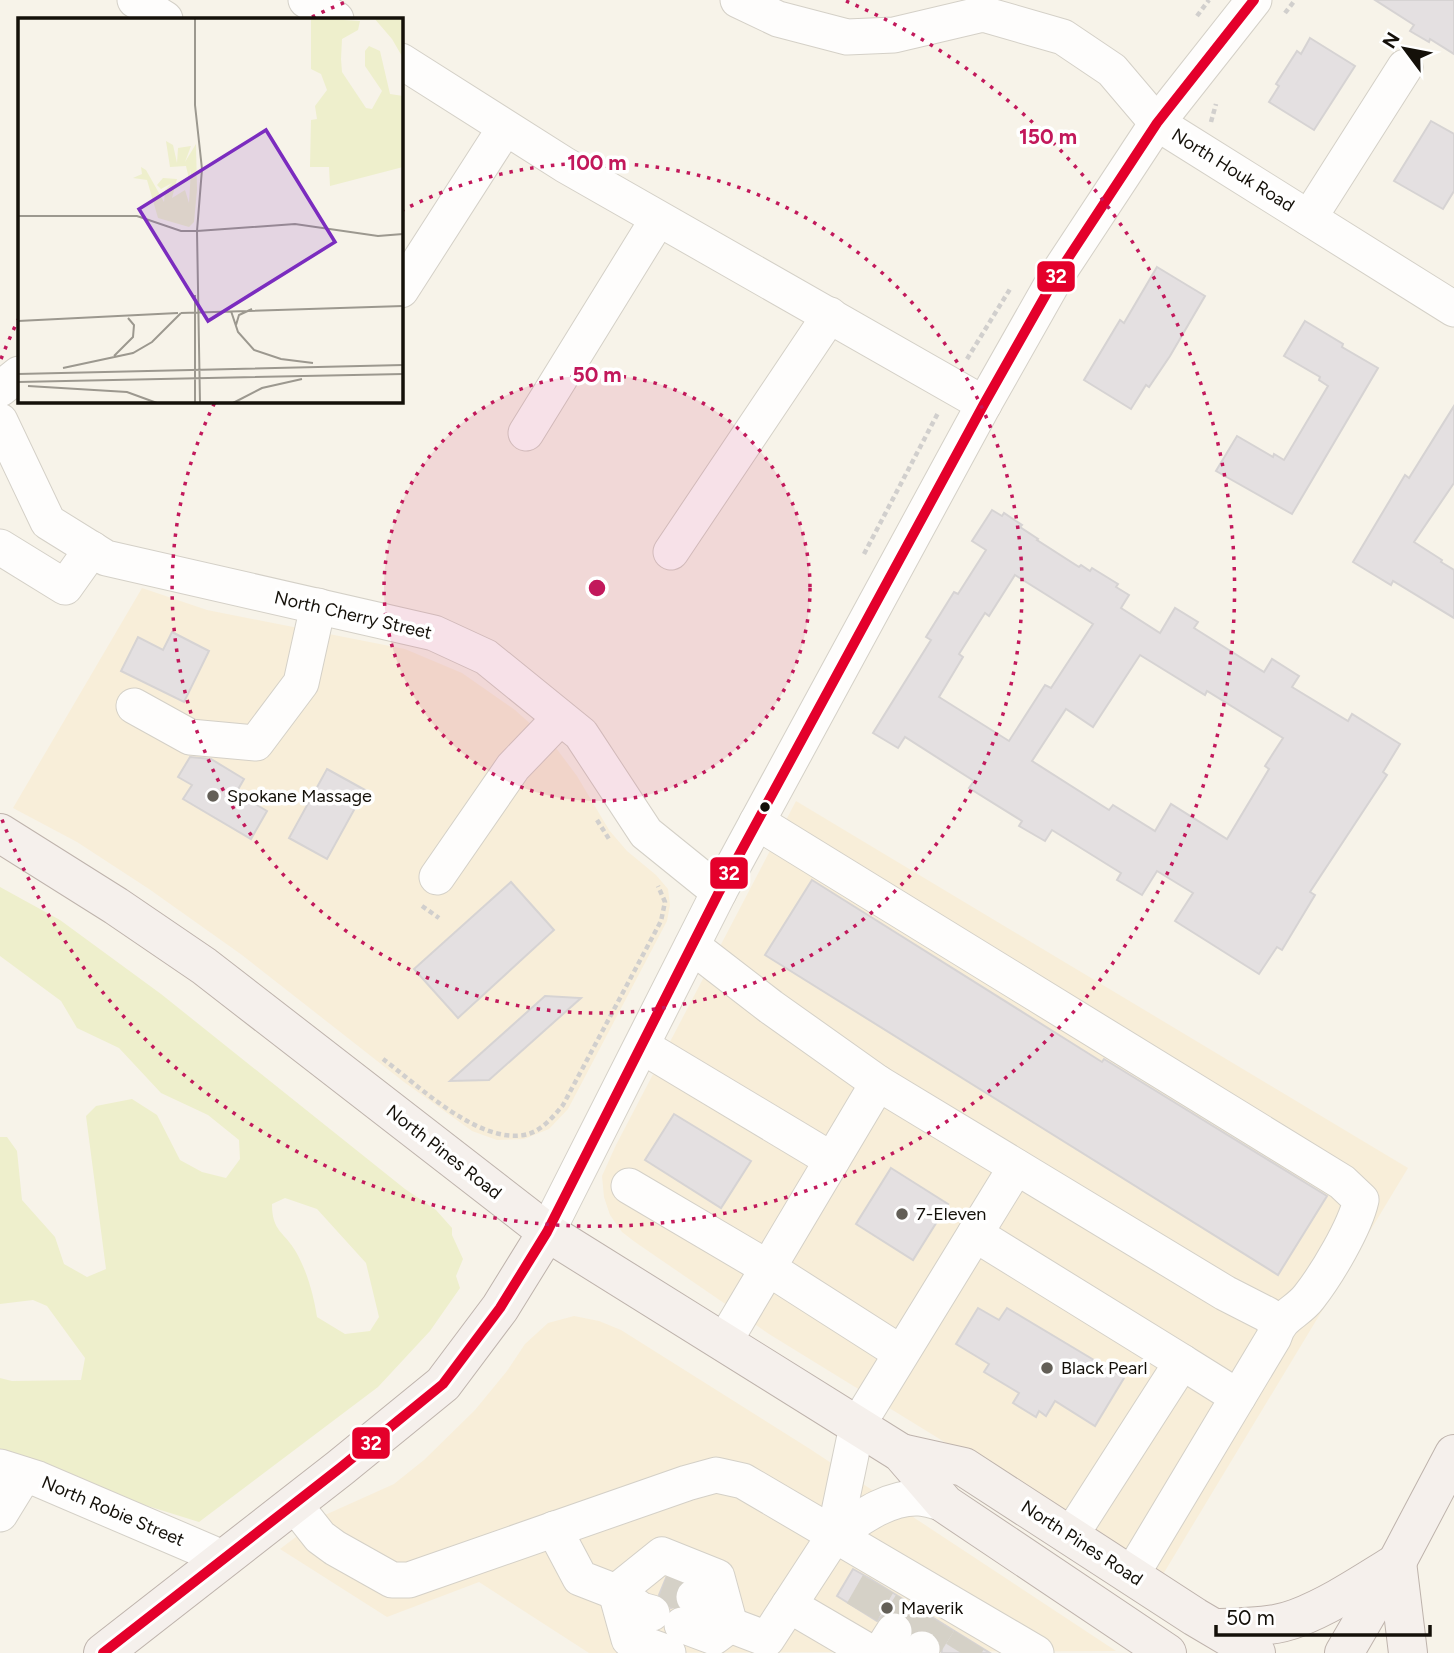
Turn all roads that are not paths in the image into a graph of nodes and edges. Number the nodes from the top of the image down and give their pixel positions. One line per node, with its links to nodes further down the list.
1 (135, 0): 6 (street)
2 (306, 0): 7 (street)
3 (738, 0): 4 (street, North Houk Road)
4 (979, 7): 10 (street, North Houk Road)
5 (1266, 11): 10 (street)
6 (163, 18)
7 (334, 18)
8 (402, 62): 11 (street)
9 (1405, 67): 12 (street)
10 (1157, 123): 12 (street, North Houk Road); 19 (street)
11 (505, 128): 13 (street); 14 (street)
12 (1309, 218): 15 (street, North Houk Road)
13 (658, 219): 16 (street); 21 (street)
14 (402, 288)
15 (1454, 309)
16 (830, 315): 19 (street); 24 (street)
17 (18, 375): 18 (street)
18 (0, 388)
19 (984, 404): 28 (street)
20 (0, 421): 23 (street, North Cherry Street)
21 (527, 433)
22 (0, 547): 23 (street)
23 (92, 549): 25 (street, North Cherry Street)
24 (671, 552)
25 (318, 606): 26 (street); 27 (street, North Cherry Street)
26 (134, 706)
27 (560, 718): 30 (street); 31 (street, North Cherry Street)
28 (757, 822): 31 (street); 41 (street)
29 (0, 833): 38 (main road, North Pines Road)
30 (437, 877)
31 (719, 892): 32 (street)
32 (692, 946): 33 (street); 34 (street)
33 (642, 1046): 35 (street); 38 (street)
34 (878, 1083): 35 (street); 36 (street)
35 (832, 1160): 40 (street)
36 (1016, 1167): 39 (street); 41 (street)
37 (629, 1186): 40 (street)
38 (547, 1232): 42 (main road, North Pines Road); 50 (main road)
39 (975, 1234): 43 (street); 44 (street)
40 (768, 1268): 42 (street); 43 (street)
41 (1277, 1325): 45 (street)
42 (724, 1342): 46 (main road, North Pines Road)
43 (901, 1353): 46 (street)
44 (1182, 1362): 45 (street); 54 (street)
45 (1238, 1397): 58 (street)
46 (857, 1426): 47 (main road, North Pines Road); 55 (street)
47 (901, 1453): 51 (main road, North Pines Road); 54 (main road, North Pines Road)
48 (1454, 1454): 57 (main road)
49 (12, 1471): 52 (street); 56 (street, North Robie Street)
50 (294, 1504): 53 (street); 56 (main road)
51 (945, 1504): 55 (street); 67 (main road, North Pines Road)
52 (0, 1514)
53 (554, 1530): 55 (street); 59 (street)
54 (1071, 1535): 58 (main road, North Pines Road)
55 (834, 1536): 60 (street); 61 (street)
56 (225, 1559): 66 (main road)
57 (1397, 1562): 64 (main road); 69 (main road); 70 (main road)
58 (1132, 1574): 64 (main road, North Pines Road)
59 (616, 1592): 62 (street); 62 (street); 63 (street)
60 (789, 1605): 61 (street); 63 (street)
61 (898, 1620): 65 (street)
62 (676, 1621): 63 (street)
63 (730, 1625)
64 (1215, 1628): 68 (main road, North Pines Road)
65 (1019, 1649)
66 (103, 1653)
67 (1167, 1653)
68 (1256, 1653)
69 (1344, 1653)
70 (1408, 1653)

